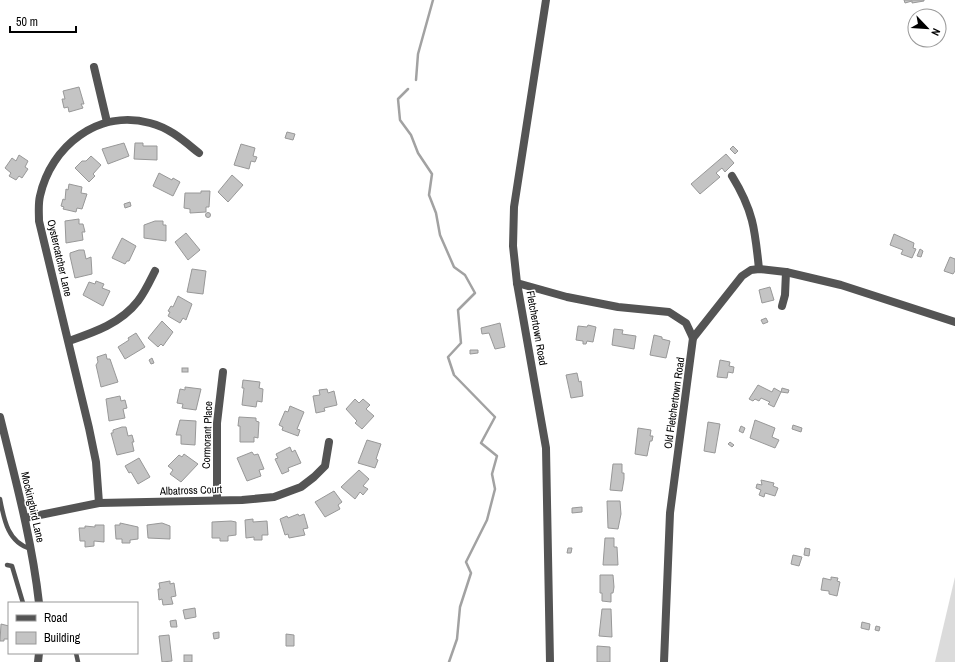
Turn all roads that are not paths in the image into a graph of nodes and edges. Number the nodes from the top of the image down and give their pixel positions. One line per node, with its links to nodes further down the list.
1 (546, 0): 9 (street, Fletchertown Road)
2 (94, 67): 3 (street)
3 (107, 122): 4 (street, Oystercatcher Lane); 13 (street, Oystercatcher Lane)
4 (199, 153)
5 (732, 176): 6 (street)
6 (759, 269): 8 (street); 12 (street)
7 (155, 271): 13 (street)
8 (786, 272): 10 (street); 11 (street)
9 (517, 283): 12 (street); 25 (street, Fletchertown Road)
10 (782, 306)
11 (955, 322)
12 (693, 338): 26 (street, Old Fletchertown Road)
13 (69, 341): 19 (street, Oystercatcher Lane)
14 (223, 372): 18 (street, Cormorant Place)
15 (0, 417): 20 (street, Mockingbird Lane)
16 (329, 442): 18 (street, Albatross Court)
17 (0, 499): 21 (lane)
18 (216, 500): 19 (street, Albatross Court)
19 (99, 503): 20 (street, Albatross Court)
20 (25, 518): 21 (street, Mockingbird Lane)
21 (31, 549): 24 (street, Mockingbird Lane)
22 (7, 565): 23 (lane)
23 (23, 602)
24 (39, 602)
25 (550, 662)
26 (664, 662)

